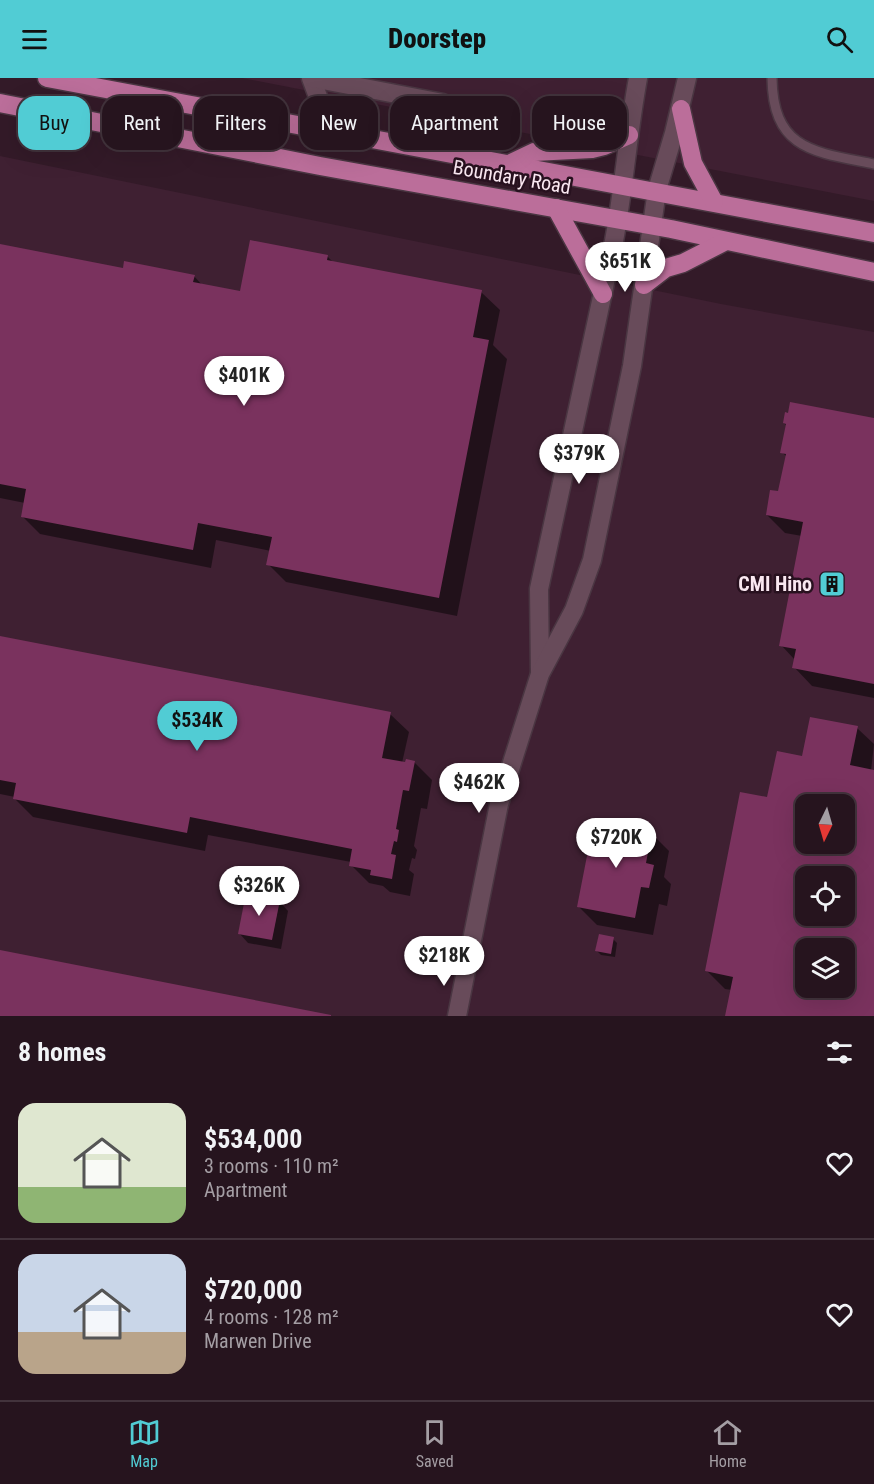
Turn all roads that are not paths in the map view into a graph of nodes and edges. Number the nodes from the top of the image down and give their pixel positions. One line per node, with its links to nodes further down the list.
1 (47, 78): 10 (main road, Boundary Road)
2 (312, 78): 6 (street); 7 (street)
3 (638, 78): 11 (street)
4 (687, 78): 9 (street)
5 (772, 78): 14 (lane)
6 (318, 96)
7 (406, 96)
8 (0, 103): 18 (main road, Boundary Road)
9 (681, 110): 16 (street); 17 (main road)
10 (300, 125)
11 (629, 135): 13 (main road); 15 (street)
12 (378, 139): 13 (main road, Boundary Road)
13 (511, 163): 15 (main road, Boundary Road)
14 (874, 164)
15 (624, 186): 16 (main road, Boundary Road); 19 (street)
16 (657, 190): 17 (main road, Boundary Road); 20 (street)
17 (714, 202): 21 (main road, Boundary Road)
18 (556, 208): 19 (main road, Boundary Road); 25 (main road)
19 (618, 219): 20 (main road, Boundary Road); 25 (street)
20 (652, 225): 22 (main road, Boundary Road); 24 (street)
21 (874, 233)
22 (724, 242): 23 (main road, Boundary Road); 24 (main road)
23 (874, 272)
24 (644, 285): 26 (street)
25 (603, 294): 26 (street)
26 (540, 674): 27 (street)
27 (456, 1016)

